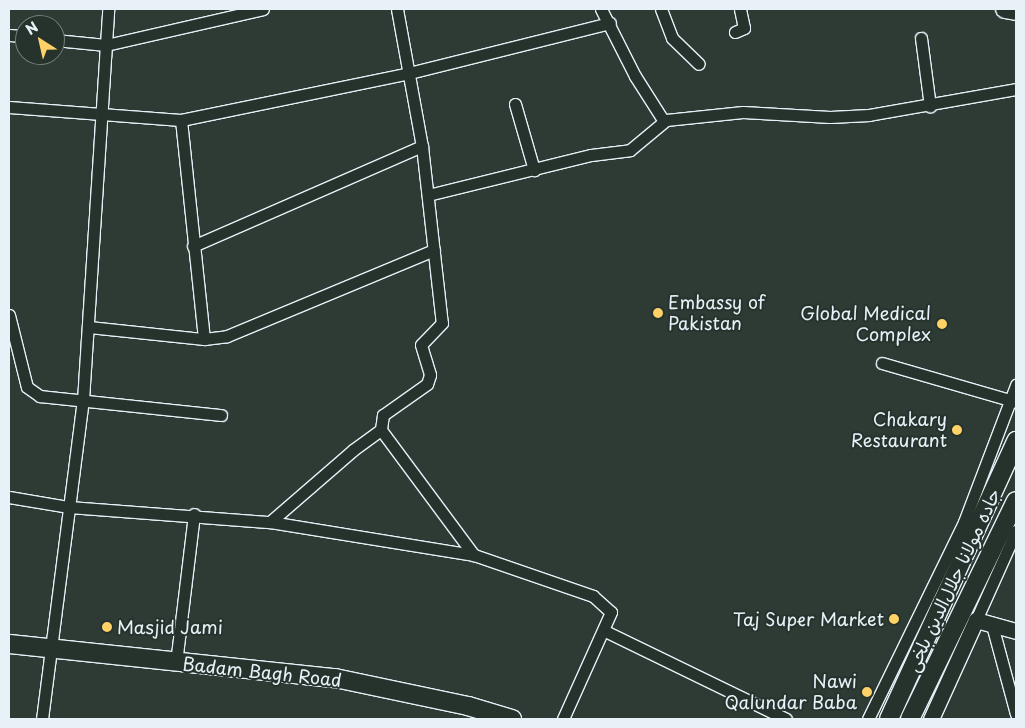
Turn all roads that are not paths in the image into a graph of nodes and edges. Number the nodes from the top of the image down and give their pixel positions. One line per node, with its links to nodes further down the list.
1 (108, 9): 11 (street)
2 (263, 9): 11 (street)
3 (397, 9): 13 (street)
4 (601, 9): 7 (street)
5 (661, 9): 12 (street)
6 (740, 9): 8 (street)
7 (610, 23): 13 (street); 20 (street)
8 (735, 32)
9 (921, 38): 16 (street)
10 (65, 41): 11 (street)
11 (106, 45): 18 (street)
12 (699, 64)
13 (409, 72): 19 (street); 21 (street)
14 (1016, 89): 16 (street)
15 (514, 104): 22 (street)
16 (930, 106): 20 (street)
17 (9, 107): 18 (street)
18 (103, 114): 19 (street); 27 (street)
19 (181, 120): 24 (street)
20 (663, 120): 22 (street)
21 (422, 146): 23 (street); 24 (street)
22 (534, 170): 23 (street)
23 (428, 195): 25 (street)
24 (193, 246): 28 (street)
25 (434, 250): 28 (street); 34 (street)
26 (9, 315): 31 (street)
27 (89, 327): 28 (street); 31 (street)
28 (204, 339)
29 (882, 363): 32 (street)
30 (1016, 384): 32 (street)
31 (83, 400): 33 (street); 38 (street)
32 (1014, 401): 55 (street)
33 (221, 415)
34 (381, 430): 40 (street); 42 (street)
35 (1016, 441): 56 (main road, جاده مولانا جلال‌الدین بلخی)
36 (9, 497): 38 (street)
37 (1016, 501): 57 (main road, جاده مولانا جلال‌الدین بلخی)
38 (69, 507): 39 (street); 48 (street)
39 (194, 514): 40 (street); 49 (street)
40 (270, 522): 42 (street)
41 (1016, 531): 43 (street)
42 (474, 555): 45 (street)
43 (976, 620): 44 (main road); 58 (main road)
44 (992, 625): 46 (main road); 50 (street)
45 (605, 631): 53 (street); 54 (street)
46 (1016, 631)
47 (9, 644): 48 (main road, Badam Bagh Road)
48 (49, 649): 49 (main road, Badam Bagh Road); 52 (street)
49 (176, 663): 51 (main road, Badam Bagh Road)
50 (1016, 714)
51 (506, 718)
52 (42, 719)
53 (563, 719)
54 (786, 719)
55 (868, 719)
56 (889, 719)
57 (910, 719)
58 (931, 719)

